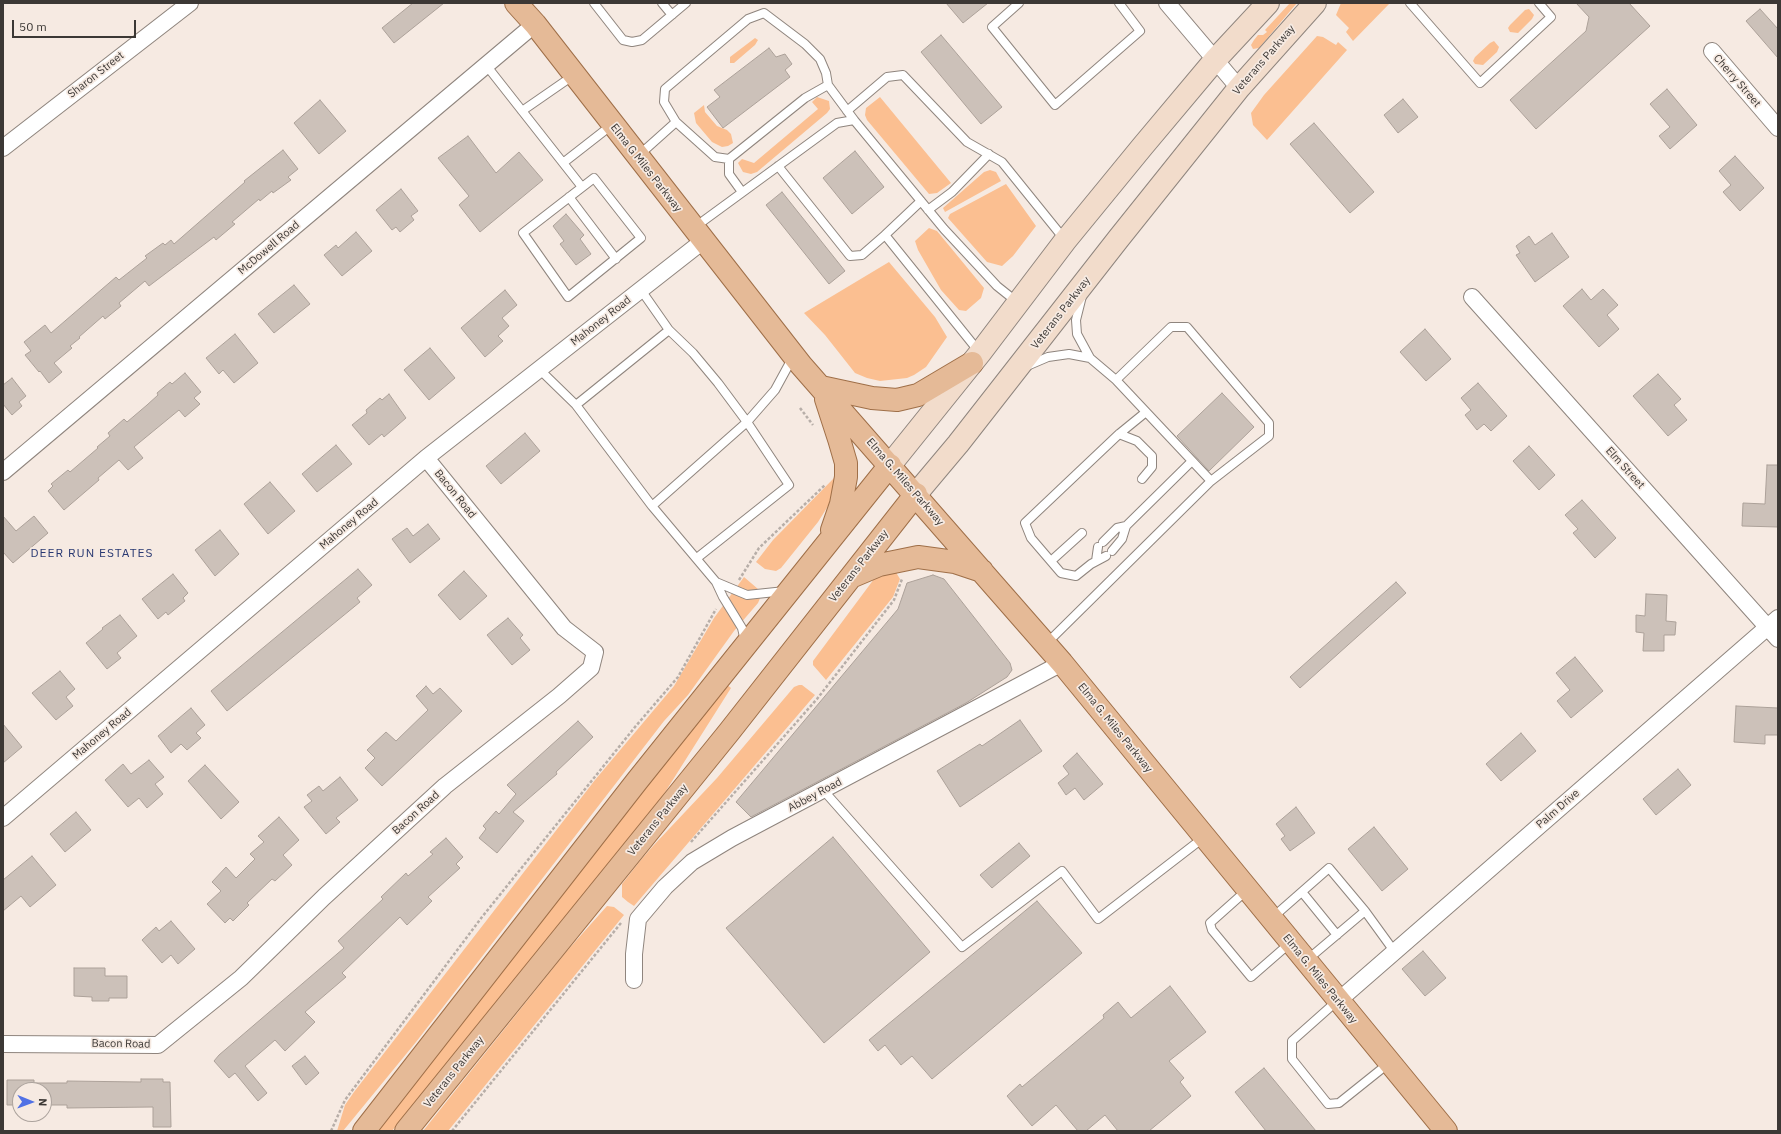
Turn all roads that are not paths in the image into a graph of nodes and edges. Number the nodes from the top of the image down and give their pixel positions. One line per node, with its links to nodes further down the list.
1 (190, 3): 27 (street, Sharon Street)
2 (516, 3): 14 (main road, Elma G Miles Parkway)
3 (594, 3): 13 (lane)
4 (662, 3): 13 (lane)
5 (686, 3): 13 (lane)
6 (1019, 3): 7 (lane)
7 (1119, 3)
8 (1167, 3): 16 (street)
9 (1268, 3): 16 (main road)
10 (1314, 3): 20 (main road, Veterans Parkway)
11 (1410, 3): 12 (lane)
12 (1538, 3)
13 (672, 15)
14 (535, 24): 17 (street, McDowell Road); 18 (main road, Elma G Miles Parkway)
15 (1712, 51): 26 (street, Cherry Street)
16 (1215, 60): 20 (street); 40 (main road)
17 (486, 65): 21 (lane); 62 (street, McDowell Road)
18 (574, 74): 21 (lane); 25 (main road, Elma G Miles Parkway)
19 (828, 85): 22 (lane); 24 (lane); 30 (lane)
20 (1240, 88): 42 (main road, Veterans Parkway)
21 (522, 111): 31 (lane)
22 (847, 111): 23 (lane); 28 (lane)
23 (854, 120): 32 (lane); 36 (lane)
24 (676, 122): 29 (lane); 30 (lane)
25 (613, 124): 29 (main road, Elma G Miles Parkway); 31 (lane)
26 (1778, 128)
27 (3, 148)
28 (989, 154): 37 (lane); 40 (lane)
29 (638, 156): 38 (main road, Elma G Miles Parkway)
30 (729, 159): 34 (lane)
31 (563, 163): 33 (lane)
32 (778, 166): 34 (lane); 39 (lane)
33 (582, 187): 35 (lane); 41 (lane)
34 (742, 192): 38 (lane)
35 (569, 197): 41 (lane); 41 (lane)
36 (922, 201): 37 (lane); 39 (lane)
37 (928, 210): 45 (lane)
38 (698, 235): 43 (street, Mahoney Road); 47 (main road, Elma G Miles Parkway)
39 (885, 235): 49 (lane)
40 (1065, 241): 45 (main road)
41 (616, 259)
42 (1085, 282): 50 (lane); 52 (main road, Veterans Parkway)
43 (641, 290): 46 (lane); 51 (street, Mahoney Road)
44 (1472, 297): 77 (street, Elm Street)
45 (1017, 303): 49 (main road)
46 (669, 330): 55 (lane); 57 (lane)
47 (776, 333): 48 (main road, Elma G. Miles Parkway)
48 (794, 355): 54 (main road, Elma G. Miles Parkway); 57 (lane)
49 (976, 358): 54 (main road); 61 (main road)
50 (1090, 358): 52 (lane); 53 (lane)
51 (539, 370): 55 (lane); 59 (street, Mahoney Road)
52 (1010, 378): 65 (main road, Veterans Parkway)
53 (1116, 380): 56 (lane); 64 (lane)
54 (821, 387): 61 (main road, Elma G. Miles Parkway); 69 (main road)
55 (576, 405): 66 (lane)
56 (1146, 412): 58 (lane); 60 (lane)
57 (747, 422): 66 (lane); 70 (lane)
58 (1119, 434): 63 (lane); 71 (lane)
59 (426, 458): 82 (street, Mahoney Road); 94 (street, Bacon Road)
60 (1192, 461): 64 (lane); 67 (lane)
61 (890, 465): 65 (main road, Elma G. Miles Parkway); 69 (main road)
62 (3, 472)
63 (1142, 479)
64 (1211, 482): 79 (lane)
65 (916, 494): 73 (main road, Elma G. Miles Parkway); 74 (main road, Veterans Parkway)
66 (652, 506): 70 (lane)
67 (1126, 526): 72 (lane); 72 (lane)
68 (1082, 533): 71 (lane)
69 (828, 542): 76 (main road)
70 (697, 558): 75 (lane)
71 (1051, 561): 72 (lane)
72 (1096, 561)
73 (982, 571): 74 (main road); 79 (main road, Elma G. Miles Parkway)
74 (850, 578): 97 (main road, Veterans Parkway)
75 (716, 582): 76 (lane); 78 (lane)
76 (790, 590): 78 (main road)
77 (1774, 628): 90 (street, Palm Drive)
78 (746, 645): 96 (main road)
79 (1046, 645): 80 (main road, Elma G. Miles Parkway)
80 (1062, 663): 81 (street, Abbey Road); 83 (main road, Elma G. Miles Parkway)
81 (824, 791): 83 (lane); 92 (street, Abbey Road)
82 (3, 818)
83 (1204, 837): 84 (main road, Elma G. Miles Parkway)
84 (1247, 890): 87 (main road, Elma G. Miles Parkway); 89 (lane)
85 (1302, 892): 86 (lane); 87 (lane); 88 (lane)
86 (1365, 911): 88 (lane); 90 (lane)
87 (1271, 919): 89 (main road, Elma G. Miles Parkway)
88 (1337, 935): 91 (lane)
89 (1291, 943): 91 (main road, Elma G. Miles Parkway)
90 (1394, 952): 93 (street, Palm Drive)
91 (1307, 961): 93 (main road, Elma G. Miles Parkway)
92 (634, 980)
93 (1338, 1000): 95 (main road, Elma G. Miles Parkway); 95 (lane)
94 (3, 1044)
95 (1389, 1063): 98 (main road, Elma G. Miles Parkway)
96 (364, 1131)
97 (406, 1131)
98 (1446, 1131)

